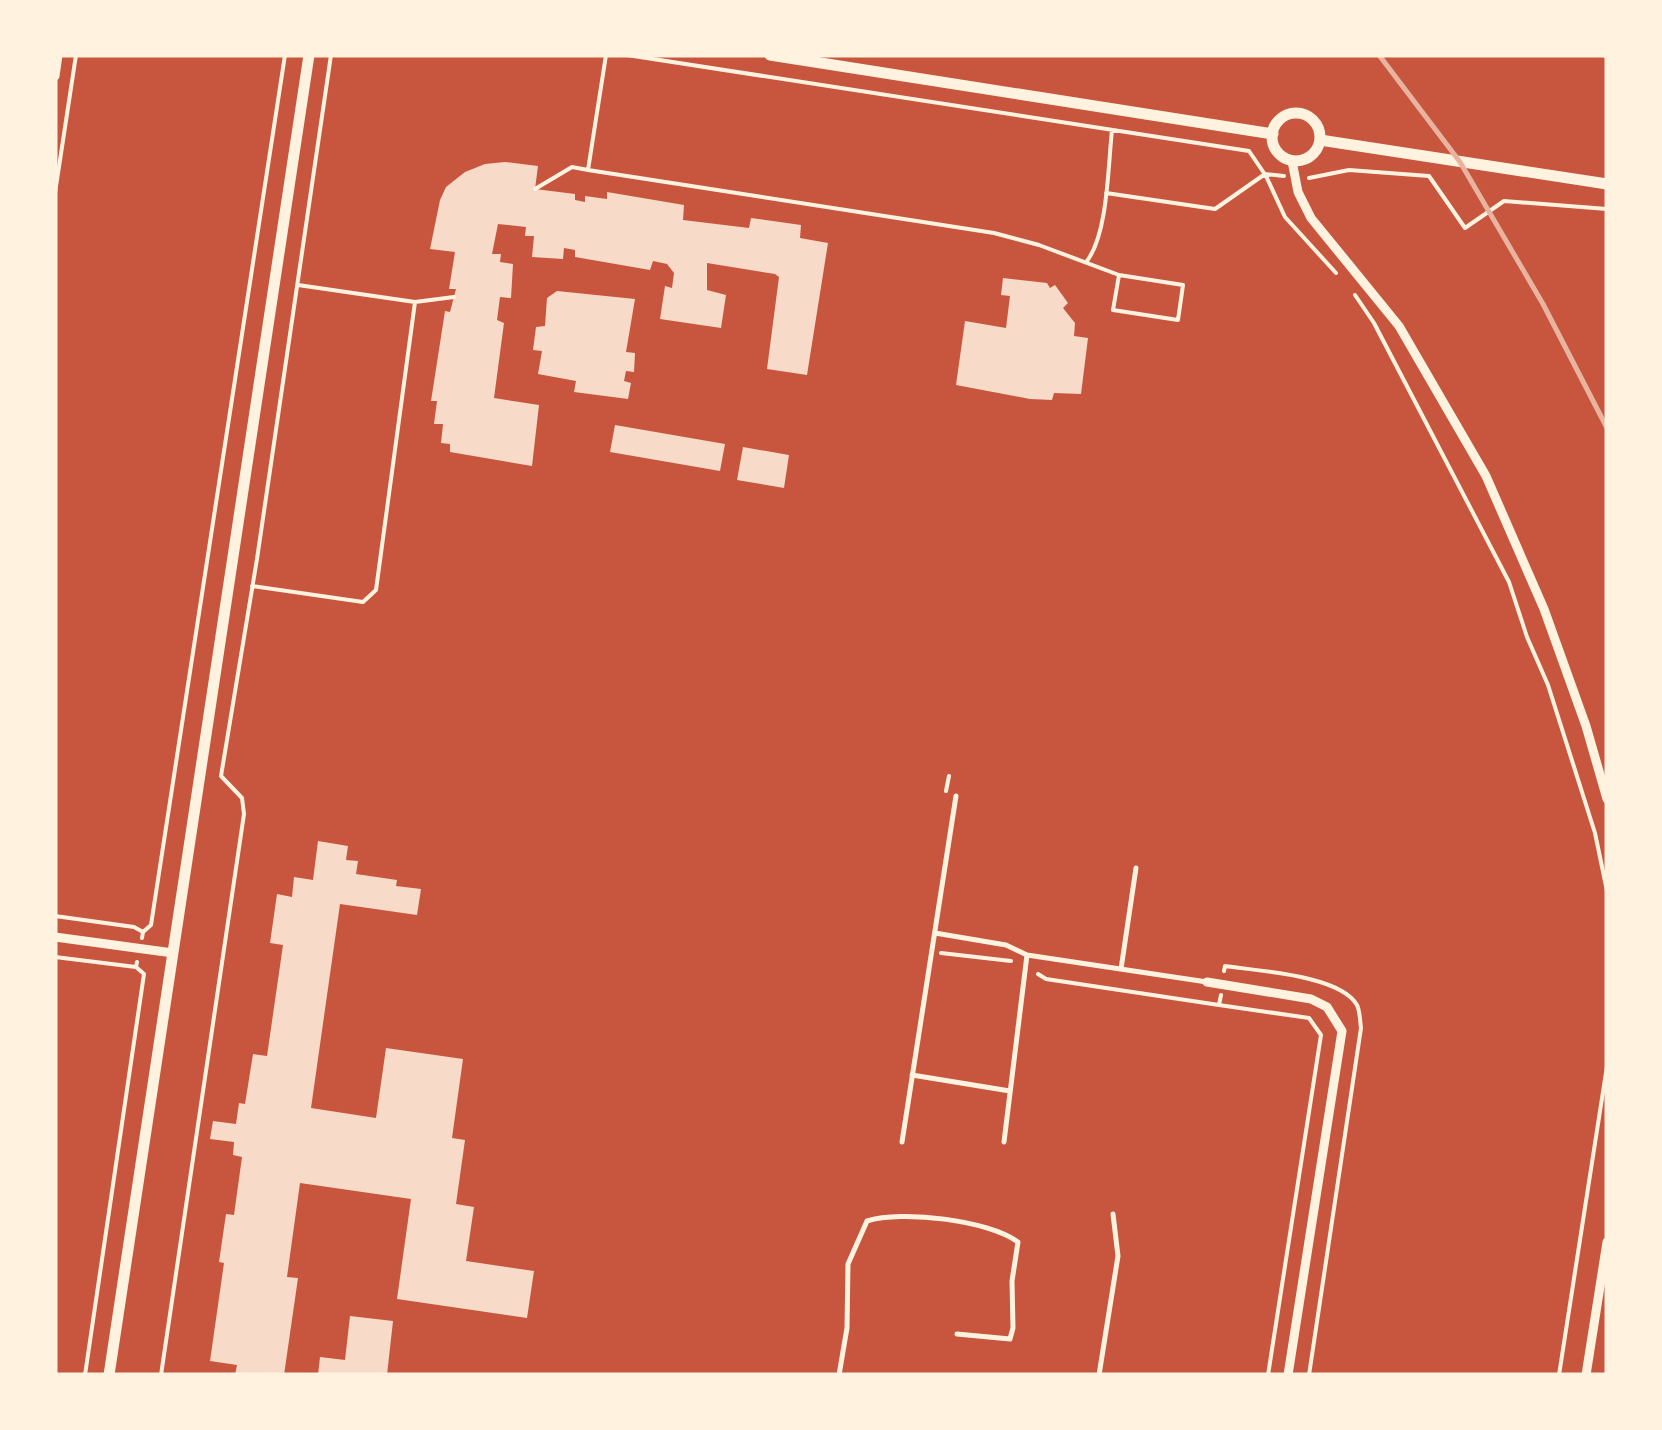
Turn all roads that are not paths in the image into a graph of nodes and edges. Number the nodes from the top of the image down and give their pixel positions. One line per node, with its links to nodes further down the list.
1 (58, 55): 4 (street)
2 (309, 55): 14 (street)
3 (770, 55): 5 (street)
4 (55, 76)
5 (1273, 134): 6 (street); 7 (street)
6 (1320, 140): 7 (street); 8 (street)
7 (1292, 161): 10 (street)
8 (1607, 184)
9 (956, 796): 12 (lane)
10 (1607, 799)
11 (1136, 868): 16 (lane)
12 (934, 932): 15 (lane); 18 (lane)
13 (55, 937): 14 (street)
14 (173, 953): 25 (street)
15 (1028, 955): 16 (lane); 19 (lane)
16 (1121, 969): 17 (lane)
17 (1207, 982): 28 (street)
18 (912, 1074): 19 (lane); 20 (lane)
19 (1010, 1091): 21 (lane)
20 (902, 1142)
21 (1004, 1142)
22 (1112, 1214): 27 (lane)
23 (1607, 1242): 29 (street)
24 (958, 1334): 26 (lane)
25 (109, 1375)
26 (839, 1375)
27 (1098, 1375)
28 (1288, 1375)
29 (1586, 1375)

